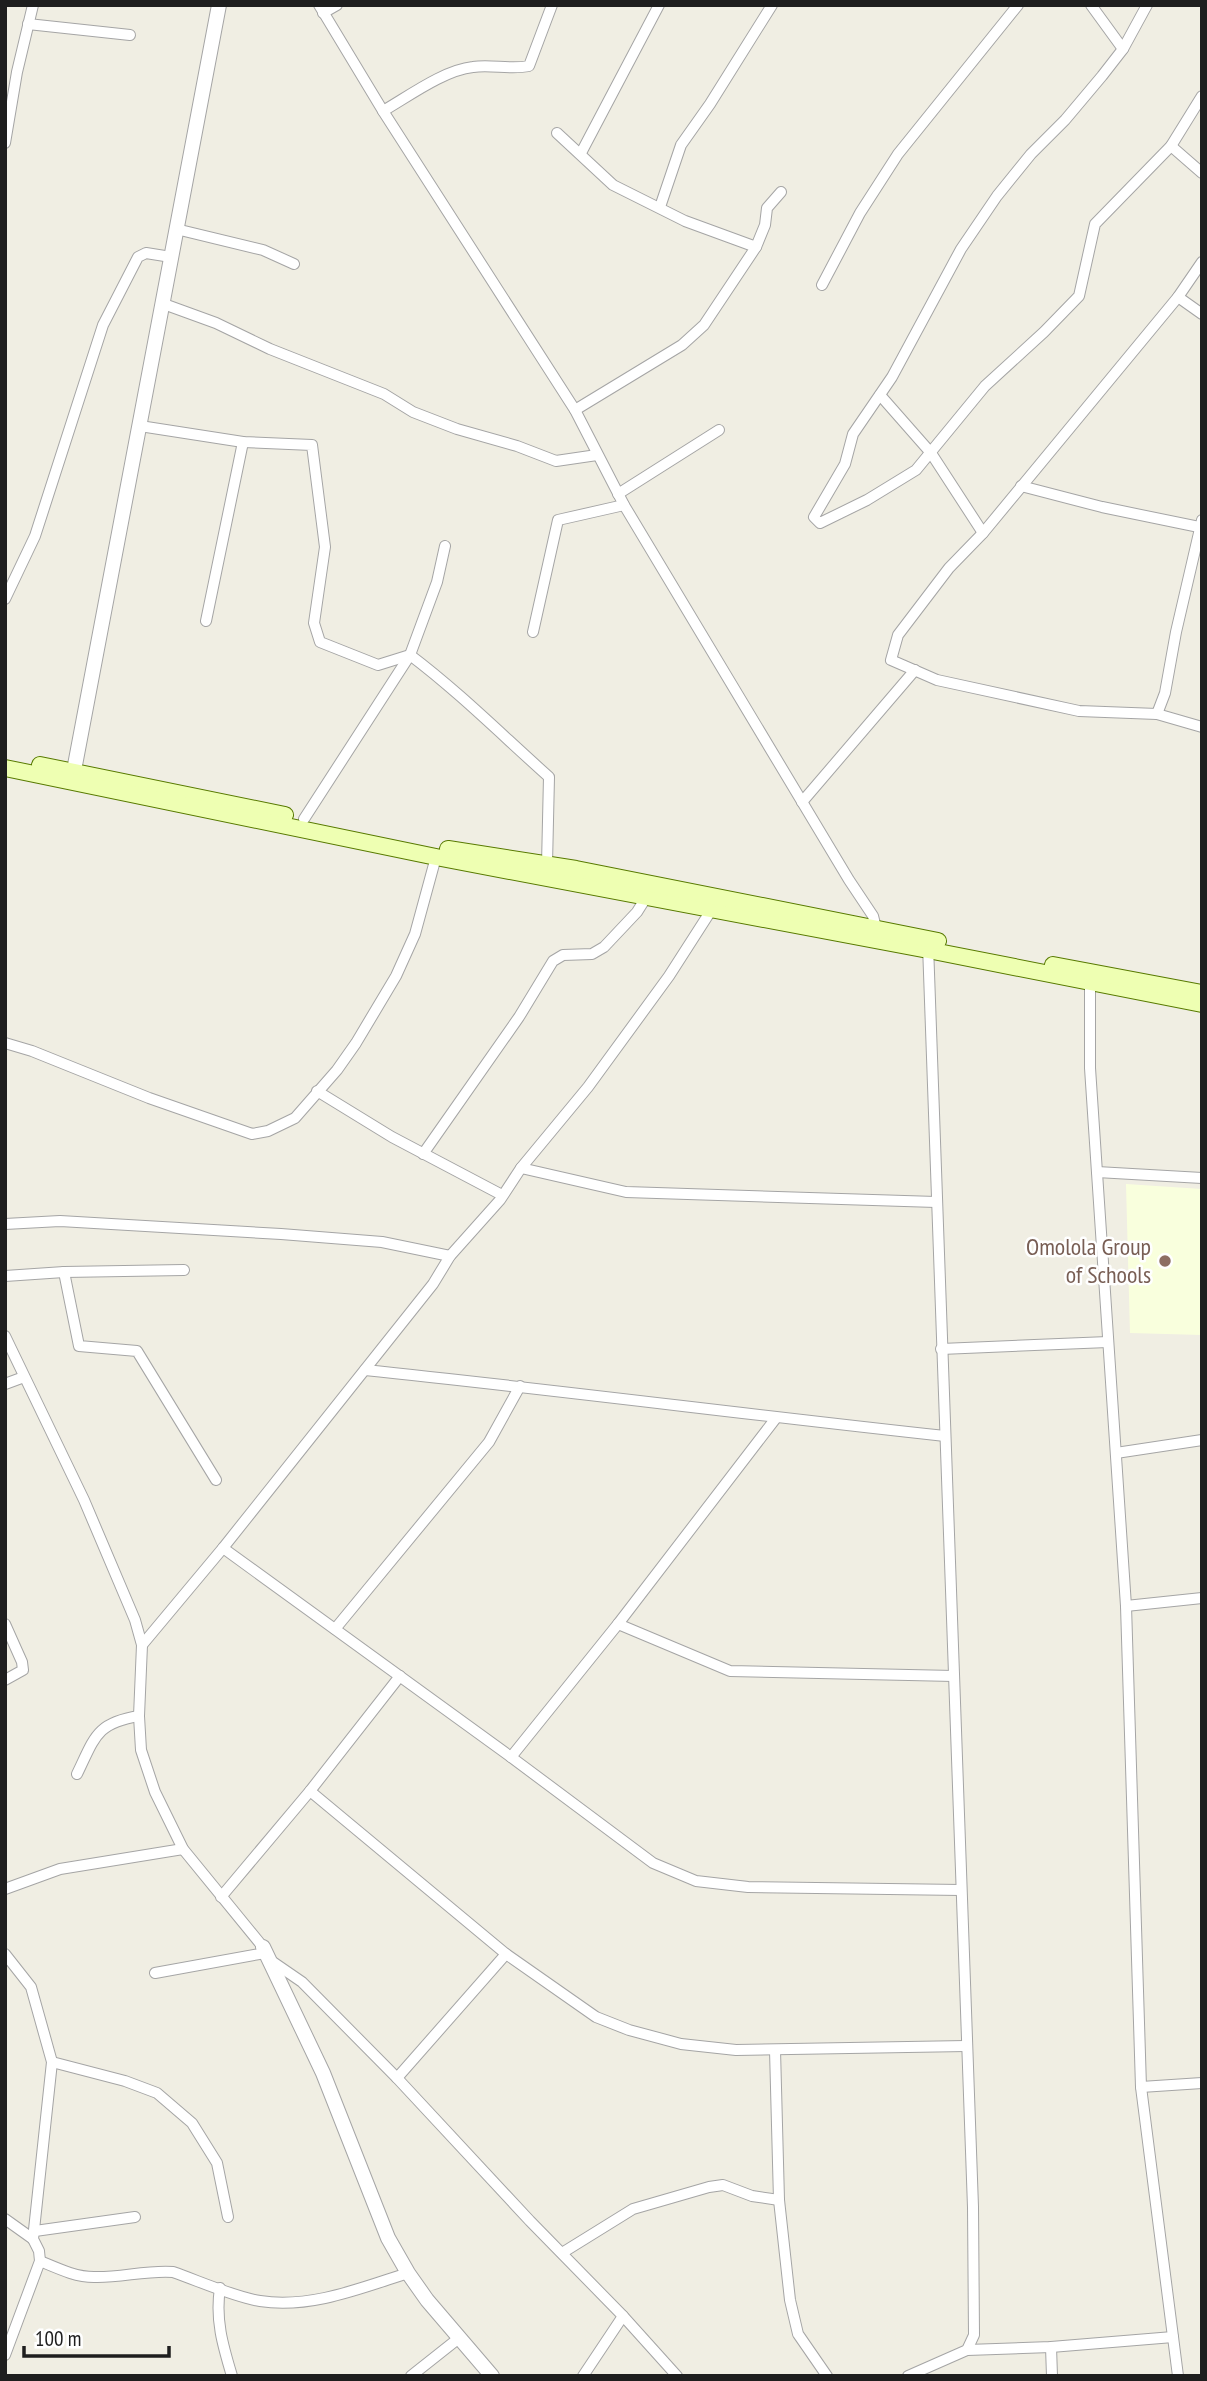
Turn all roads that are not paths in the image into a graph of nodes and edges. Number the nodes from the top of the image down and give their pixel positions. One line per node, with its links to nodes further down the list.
1 (33, 5): 11 (street)
2 (219, 5): 24 (street)
3 (337, 5): 10 (street)
4 (552, 5): 16 (street)
5 (659, 5): 20 (street)
6 (772, 5): 23 (street)
7 (1018, 5): 29 (street)
8 (1091, 5): 13 (street)
9 (1147, 5): 13 (street)
10 (321, 9): 16 (street)
11 (28, 24): 12 (street); 14 (street)
12 (130, 35)
13 (1123, 49): 33 (street)
14 (11, 71): 18 (street)
15 (1202, 96): 19 (street)
16 (383, 111): 34 (street)
17 (557, 133): 20 (street)
18 (5, 143)
19 (1171, 146): 21 (street); 38 (street)
20 (581, 153): 23 (street)
21 (1202, 173)
22 (781, 192): 25 (street)
23 (660, 207): 25 (street)
24 (176, 229): 26 (street); 28 (street)
25 (756, 247): 34 (street)
26 (171, 257): 31 (street); 46 (street)
27 (1202, 262): 30 (street)
28 (294, 264)
29 (822, 285)
30 (1178, 297): 32 (street); 40 (street)
31 (161, 303): 35 (street); 39 (street)
32 (1202, 314)
33 (880, 394): 38 (street); 38 (street)
34 (575, 410): 39 (street)
35 (140, 426): 37 (street); 55 (street)
36 (719, 430): 41 (street)
37 (243, 442): 47 (street); 49 (street)
38 (931, 453): 44 (street)
39 (597, 455): 41 (street)
40 (1021, 486): 43 (street); 44 (street)
41 (618, 494): 42 (street)
42 (624, 505): 48 (street); 56 (street)
43 (1200, 524): 51 (street)
44 (983, 533): 50 (street)
45 (445, 546): 49 (street)
46 (5, 599)
47 (206, 621)
48 (533, 632)
49 (410, 655): 57 (street); 59 (street)
50 (915, 670): 51 (street); 56 (street)
51 (1157, 714): 52 (street)
52 (1202, 727)
53 (5, 758): 55 (main road)
54 (5, 768): 55 (main road)
55 (73, 776): 57 (main road); 58 (main road)
56 (802, 802): 62 (street)
57 (303, 819): 59 (main road)
58 (436, 858): 60 (main road); 68 (street)
59 (547, 864): 62 (main road)
60 (647, 896): 61 (main road); 69 (street)
61 (712, 909): 63 (main road); 70 (street)
62 (876, 928): 63 (main road)
63 (928, 944): 64 (main road); 65 (main road); 74 (street)
64 (1090, 983): 66 (main road); 71 (street)
65 (1202, 993)
66 (1202, 1004)
67 (5, 1043): 68 (street)
68 (317, 1091): 69 (street)
69 (423, 1154): 73 (street)
70 (521, 1168): 73 (street); 74 (street)
71 (1097, 1172): 72 (street); 81 (street)
72 (1202, 1178)
73 (502, 1195): 76 (street)
74 (936, 1202): 82 (street)
75 (5, 1224): 76 (street)
76 (450, 1256): 83 (street)
77 (184, 1270): 78 (street)
78 (64, 1272): 79 (street); 91 (street)
79 (5, 1276)
80 (5, 1336): 84 (street)
81 (1108, 1342): 82 (street); 90 (street)
82 (942, 1349): 88 (street)
83 (365, 1370): 86 (street); 92 (street)
84 (24, 1377): 85 (street); 98 (street)
85 (5, 1384)
86 (520, 1386): 87 (street); 97 (street)
87 (776, 1418): 88 (street); 96 (street)
88 (945, 1436): 100 (street)
89 (1202, 1440): 90 (street)
90 (1116, 1452): 94 (street)
91 (216, 1480)
92 (223, 1548): 97 (street); 98 (street)
93 (1202, 1598): 94 (street)
94 (1126, 1606): 119 (street)
95 (5, 1624): 101 (street)
96 (618, 1624): 100 (street); 103 (street)
97 (335, 1629): 99 (street)
98 (142, 1645): 102 (street)
99 (400, 1676): 103 (street); 105 (street)
100 (954, 1676): 108 (street)
101 (5, 1680)
102 (139, 1716): 104 (street); 106 (street)
103 (511, 1757): 108 (street)
104 (77, 1774)
105 (310, 1791): 109 (street); 112 (street)
106 (183, 1849): 107 (street); 109 (street)
107 (5, 1889)
108 (961, 1890): 114 (street)
109 (221, 1897): 110 (street)
110 (266, 1953): 113 (street); 117 (street); 127 (street)
111 (5, 1954): 116 (street)
112 (506, 1954): 115 (street); 117 (street)
113 (155, 1973)
114 (966, 2046): 115 (street); 133 (street)
115 (775, 2050): 120 (street)
116 (52, 2063): 122 (street); 124 (street)
117 (397, 2078): 125 (street)
118 (1202, 2083): 119 (street)
119 (1141, 2087): 130 (street)
120 (779, 2200): 125 (street); 140 (street)
121 (135, 2217): 124 (street)
122 (228, 2217)
123 (5, 2219): 124 (street)
124 (34, 2235): 126 (street)
125 (562, 2253): 129 (street)
126 (40, 2261): 128 (street); 134 (street)
127 (408, 2273): 128 (street); 131 (street)
128 (220, 2288): 135 (street)
129 (623, 2316): 138 (street); 139 (street)
130 (1173, 2337): 132 (street); 143 (street)
131 (459, 2338): 136 (street); 137 (street)
132 (1051, 2347): 133 (street); 142 (street)
133 (967, 2350): 141 (street)
134 (5, 2355)
135 (232, 2376)
136 (411, 2376)
137 (492, 2376)
138 (583, 2376)
139 (677, 2376)
140 (827, 2376)
141 (908, 2376)
142 (1052, 2376)
143 (1178, 2376)

